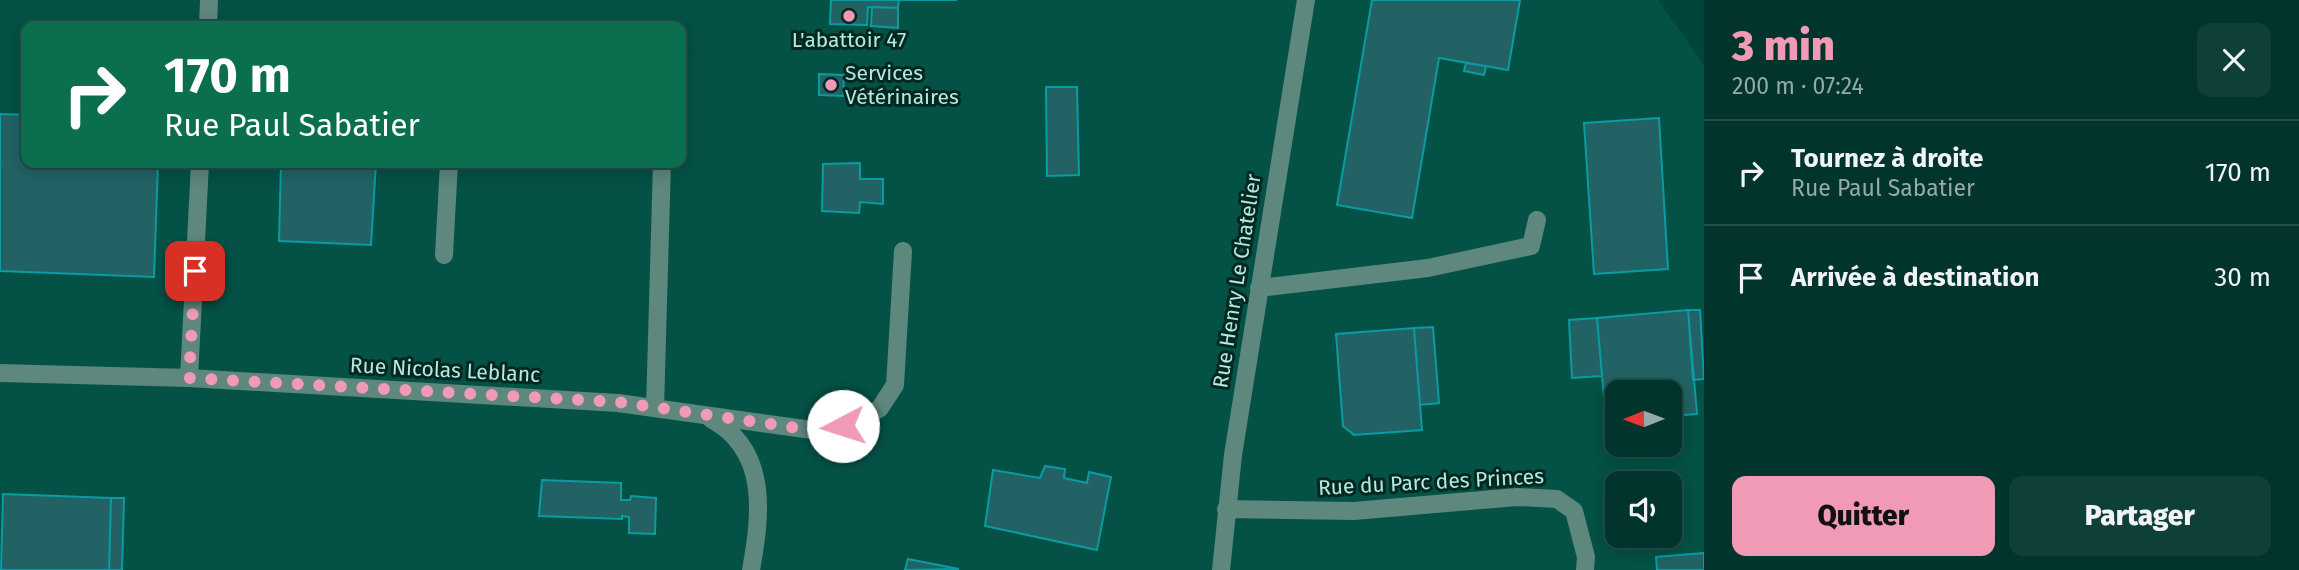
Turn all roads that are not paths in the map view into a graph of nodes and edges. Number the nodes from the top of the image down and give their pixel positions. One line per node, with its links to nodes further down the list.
1 (209, 0): 3 (street)
2 (1306, 0): 10 (street, Rue Henry Le Chatelier)
3 (208, 21)
4 (200, 168): 12 (street)
5 (449, 168): 9 (street)
6 (662, 168): 13 (street)
7 (1537, 220): 10 (street)
8 (903, 251): 14 (street, Rue Nicolas Leblanc)
9 (444, 255)
10 (1259, 288): 15 (street, Rue Henry Le Chatelier)
11 (0, 373): 12 (street, Rue Nicolas Leblanc)
12 (189, 378): 13 (street, Rue Nicolas Leblanc)
13 (655, 408): 14 (street, Rue Nicolas Leblanc)
14 (705, 416): 16 (street)
15 (1226, 509): 17 (street, Rue Henry Le Chatelier); 18 (street, Rue du Parc des Princes)
16 (751, 570)
17 (1221, 570)
18 (1586, 570)

